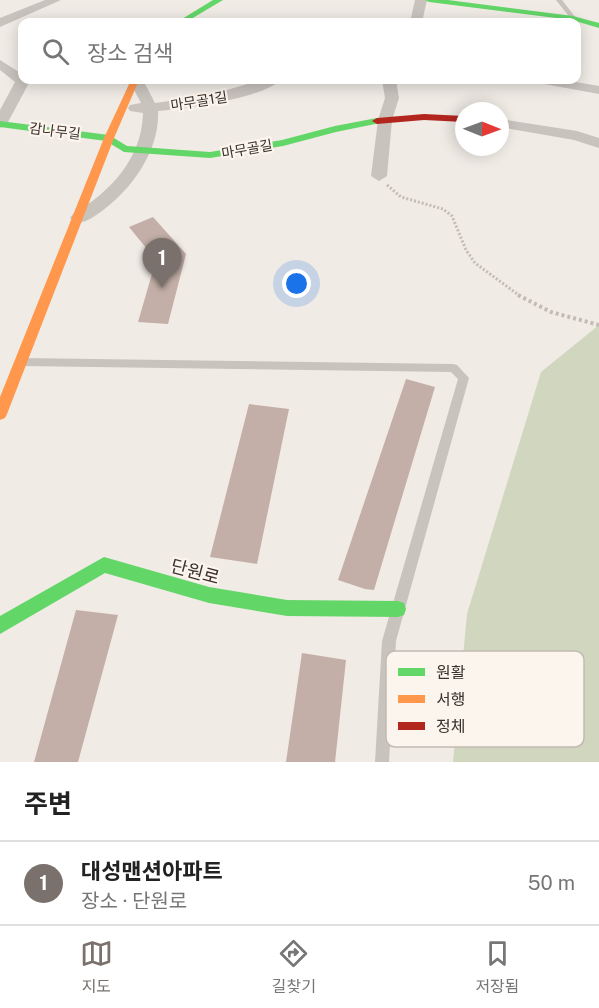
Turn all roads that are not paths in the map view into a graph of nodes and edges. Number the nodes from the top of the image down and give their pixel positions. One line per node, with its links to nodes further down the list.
1 (55, 0): 10 (street)
2 (219, 0): 6 (street)
3 (421, 0): 7 (street)
4 (429, 0): 8 (street)
5 (559, 0): 8 (lane)
6 (188, 18)
7 (418, 18)
8 (573, 18)
9 (581, 20): 11 (street)
10 (0, 23)
11 (599, 26)
12 (0, 64): 13 (street)
13 (18, 76)
14 (23, 84): 25 (street)
15 (133, 84): 22 (street)
16 (137, 84): 21 (street)
17 (263, 84): 21 (street, 마무골1길)
18 (390, 84): 24 (street)
19 (566, 84): 20 (street)
20 (599, 90)
21 (150, 108): 22 (street, 마무골1길); 29 (street)
22 (123, 109): 27 (street)
23 (455, 119): 24 (street, 마무골길)
24 (385, 120): 29 (street, 마무골길); 30 (street)
25 (0, 124): 27 (street, 감나무길)
26 (509, 125): 28 (street)
27 (109, 138): 29 (street, 마무골길); 31 (street)
28 (599, 143)
29 (142, 151): 31 (street)
30 (379, 176)
31 (79, 218): 32 (street)
32 (22, 362): 33 (street); 34 (lane)
33 (0, 414)
34 (398, 609): 35 (street, 단원로); 36 (lane)
35 (0, 626)
36 (388, 651)
37 (386, 693): 38 (lane)
38 (382, 762)

